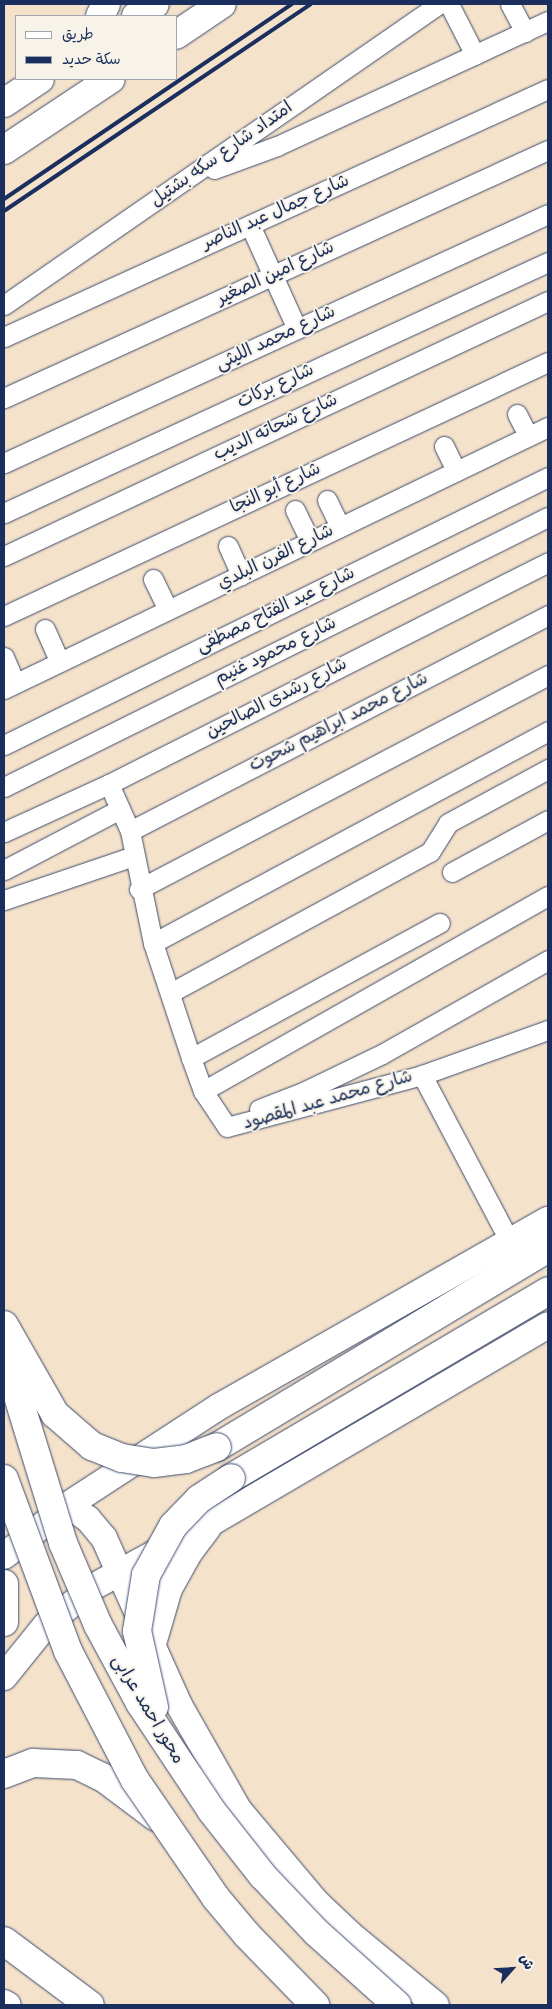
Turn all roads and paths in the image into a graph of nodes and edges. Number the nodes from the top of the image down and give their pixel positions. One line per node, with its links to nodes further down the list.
1 (155, 4): 6 (main road)
2 (222, 4): 9 (main road)
3 (439, 4): 17 (street, امتداد شارع سكه بشتيل)
4 (449, 4): 10 (street)
5 (510, 4): 8 (street)
6 (138, 15)
7 (548, 21): 8 (street)
8 (525, 32): 10 (street)
9 (178, 34)
10 (475, 55): 17 (street)
11 (38, 80): 14 (main road)
12 (109, 80): 15 (main road)
13 (548, 89): 19 (street, شارع جمال عبد الناصر)
14 (4, 103)
15 (4, 150)
16 (548, 150): 21 (street, شارع امين الصغير)
17 (191, 177): 23 (street, امتداد شارع سكه بشتيل)
18 (548, 214): 24 (street, شارع محمد الليثى)
19 (250, 225): 21 (street); 25 (street, شارع جمال عبد الناصر)
20 (548, 262): 37 (street, شارع بركات)
21 (273, 275): 24 (street); 27 (street, شارع امين الصغير)
22 (548, 301): 42 (street, شارع شحاته الديب)
23 (4, 305)
24 (297, 329): 32 (street, شارع محمد الليثى)
25 (4, 337)
26 (548, 362): 48 (street, شارع أبو النجا)
27 (4, 398)
28 (517, 414): 30 (street)
29 (548, 427): 30 (street, شارع الفرن البلدي)
30 (528, 436): 33 (street, شارع الفرن البلدي)
31 (444, 446): 33 (street)
32 (4, 463)
33 (456, 472): 39 (street, شارع الفرن البلدي)
34 (548, 478): 55 (street, شارع عبد الفتاح مصطفى)
35 (327, 500): 39 (street)
36 (295, 510): 40 (street)
37 (4, 512)
38 (548, 517): 58 (street, شارع محمود غنيم)
39 (340, 527): 40 (street, شارع الفرن البلدي)
40 (310, 541): 44 (street, شارع الفرن البلدي)
41 (228, 546): 44 (street)
42 (4, 556)
43 (548, 562): 57 (street, شارع رشدى الصالحين)
44 (241, 575): 46 (street, شارع الفرن البلدي)
45 (153, 579): 46 (street)
46 (168, 610): 51 (street, شارع الفرن البلدي)
47 (548, 615): 61 (street, شارع محمد ابراهيم شحوت)
48 (4, 616)
49 (45, 630): 51 (street)
50 (4, 658): 53 (street)
51 (60, 662): 53 (street, شارع الفرن البلدي)
52 (548, 675): 66 (street)
53 (10, 686)
54 (548, 731): 70 (street)
55 (4, 745)
56 (548, 769): 72 (street)
57 (109, 784): 59 (street, شارع محمد عبد المقصود); 62 (street, شارع رشدى الصالحين)
58 (4, 788)
59 (120, 809): 61 (street, شارع محمد عبد المقصود); 64 (street)
60 (548, 820): 65 (street)
61 (130, 831): 63 (street, شارع محمد عبد المقصود)
62 (4, 832)
63 (134, 856): 66 (street, شارع محمد عبد المقصود); 68 (street)
64 (4, 870)
65 (452, 872)
66 (139, 889): 70 (street, شارع محمد عبد المقصود)
67 (548, 896): 76 (street)
68 (4, 900)
69 (440, 923): 74 (street)
70 (153, 942): 72 (street, شارع محمد عبد المقصود)
71 (548, 960): 77 (street)
72 (170, 993): 74 (street, شارع محمد عبد المقصود)
73 (548, 1030): 75 (street, شارع محمد عبد المقصود)
74 (191, 1058): 76 (street, شارع محمد عبد المقصود)
75 (422, 1075): 77 (street, شارع محمد عبد المقصود); 79 (street)
76 (203, 1091): 77 (street, شارع محمد عبد المقصود)
77 (222, 1123)
78 (548, 1220): 79 (street)
79 (510, 1242): 86 (street)
80 (548, 1248): 82 (main road, bridge)
81 (548, 1291): 94 (main road, bridge)
82 (4, 1325)
83 (548, 1325): 87 (street)
84 (4, 1351): 94 (main road, محور احمد عرابى, bridge)
85 (4, 1479): 96 (main road, bridge)
86 (68, 1505): 88 (street); 89 (street)
87 (214, 1521): 89 (street); 92 (street)
88 (4, 1556)
89 (119, 1572): 92 (street); 93 (street)
90 (4, 1584): 91 (main road)
91 (4, 1622)
92 (152, 1648): 103 (street)
93 (4, 1677)
94 (164, 1740): 102 (main road, محور احمد عرابى, bridge)
95 (4, 1774): 96 (main road)
96 (160, 1820): 101 (main road, bridge)
97 (4, 1941): 100 (main road)
98 (4, 2003): 99 (street)
99 (8, 2005)
100 (90, 2005)
101 (315, 2005)
102 (397, 2005)
103 (436, 2005)

